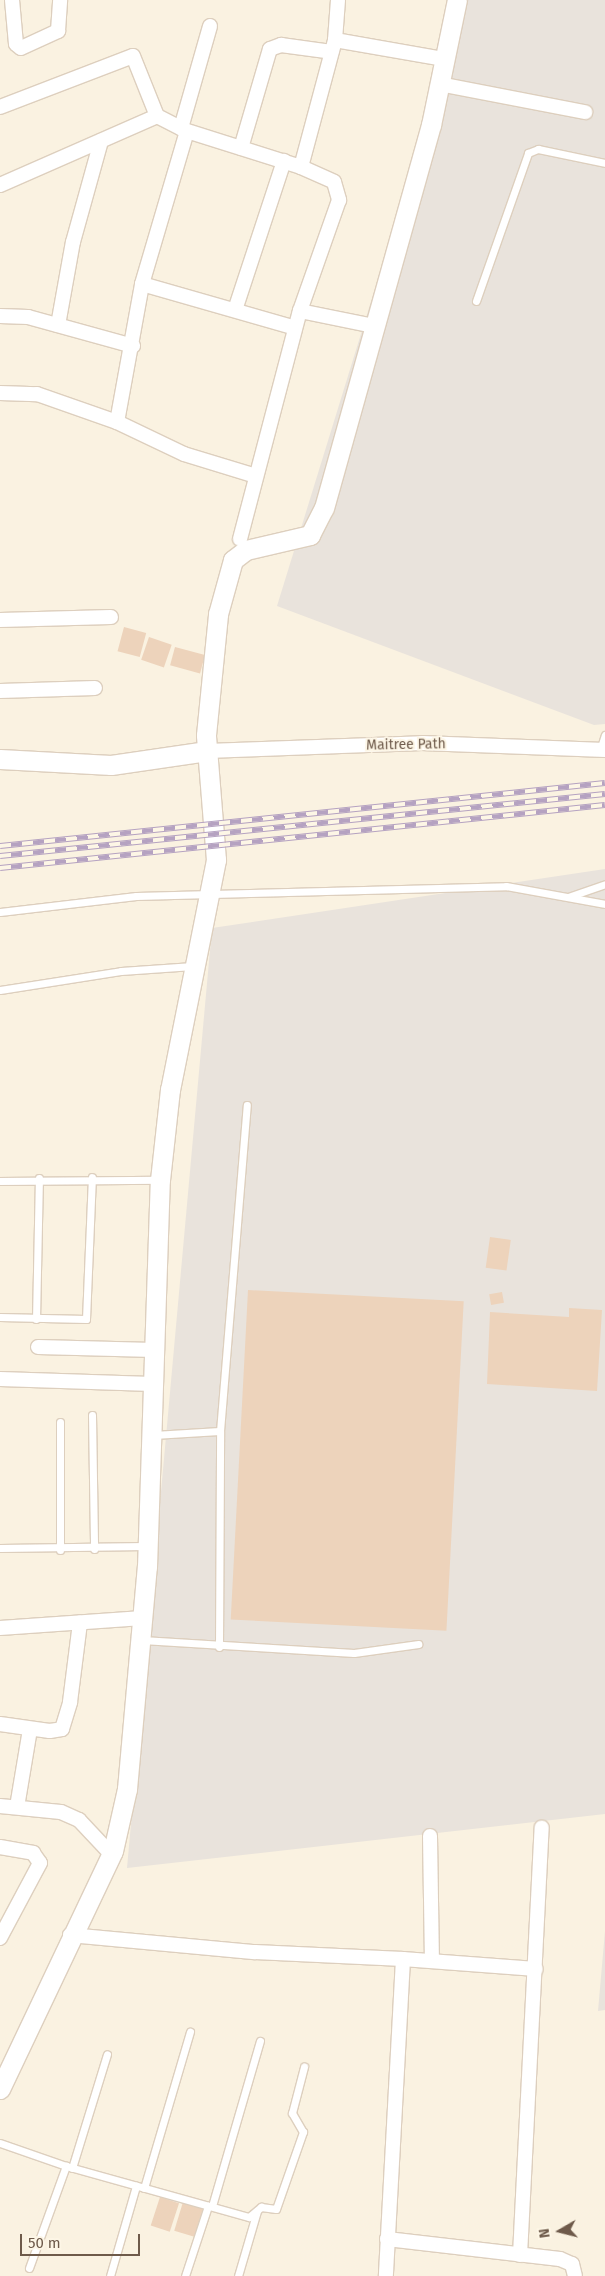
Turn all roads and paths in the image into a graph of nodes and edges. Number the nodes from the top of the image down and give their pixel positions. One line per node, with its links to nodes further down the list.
1 (12, 0): 2 (street)
2 (60, 0)
3 (338, 0): 6 (street)
4 (457, 0): 7 (street)
5 (210, 26): 12 (street)
6 (333, 46): 7 (street); 14 (street); 17 (street)
7 (444, 59): 8 (street)
8 (439, 84): 10 (street); 25 (street)
9 (0, 107): 11 (street)
10 (585, 112)
11 (157, 116): 12 (street); 13 (street)
12 (184, 130): 14 (street); 19 (street)
13 (101, 141): 18 (street); 24 (street)
14 (241, 148): 15 (street)
15 (284, 161): 17 (street); 21 (street)
16 (605, 163): 20 (lane)
17 (301, 167): 22 (street)
18 (0, 185)
19 (142, 284): 21 (street); 27 (street)
20 (476, 301)
21 (235, 310): 26 (street)
22 (300, 310): 25 (street); 26 (street)
23 (0, 316): 24 (street)
24 (58, 325): 27 (street)
25 (374, 326): 38 (street)
26 (295, 328): 30 (street)
27 (133, 346): 29 (street)
28 (0, 393): 29 (street)
29 (117, 422): 30 (street)
30 (256, 476): 31 (street)
31 (240, 539)
32 (111, 617): 33 (street)
33 (0, 620)
34 (95, 688): 35 (street)
35 (0, 692)
36 (605, 735): 37 (lane)
37 (602, 750): 38 (street, Maitree Path)
38 (207, 751): 39 (street); 41 (street)
39 (0, 759)
40 (605, 884): 42 (lane)
41 (212, 896): 42 (lane); 44 (lane); 45 (street)
42 (567, 897): 43 (lane)
43 (605, 904)
44 (0, 912)
45 (196, 966): 46 (lane); 50 (street)
46 (0, 990)
47 (247, 1105): 60 (lane)
48 (92, 1177): 49 (lane); 50 (lane); 53 (lane)
49 (39, 1178): 51 (lane); 53 (lane)
50 (160, 1180): 55 (street)
51 (0, 1181)
52 (0, 1317): 53 (lane)
53 (36, 1318)
54 (38, 1347): 55 (street)
55 (154, 1350): 57 (street)
56 (0, 1379): 57 (street)
57 (152, 1384): 61 (street)
58 (92, 1415): 64 (lane)
59 (60, 1422): 65 (lane)
60 (220, 1431): 61 (lane); 71 (lane)
61 (150, 1435): 62 (street)
62 (146, 1546): 64 (lane); 66 (street)
63 (0, 1548): 65 (lane)
64 (94, 1549): 65 (lane)
65 (60, 1550)
66 (144, 1618): 67 (street); 69 (street)
67 (80, 1623): 68 (street); 73 (street)
68 (0, 1628)
69 (142, 1640): 71 (lane); 79 (street)
70 (418, 1644): 71 (lane)
71 (219, 1647)
72 (0, 1724): 73 (street)
73 (30, 1729): 75 (street)
74 (0, 1806): 75 (street)
75 (17, 1807): 79 (street)
76 (542, 1828): 84 (street)
77 (430, 1836): 83 (street)
78 (0, 1848): 81 (street)
79 (111, 1854): 80 (street)
80 (70, 1935): 82 (street); 89 (street)
81 (0, 1938)
82 (403, 1959): 83 (street); 95 (street)
83 (432, 1961): 84 (street)
84 (536, 1969): 96 (street)
85 (190, 2032): 92 (lane)
86 (260, 2041): 93 (lane)
87 (107, 2054): 91 (lane)
88 (304, 2067): 94 (lane)
89 (0, 2088)
90 (0, 2143): 91 (lane)
91 (69, 2167): 92 (lane); 97 (lane)
92 (140, 2187): 93 (lane); 98 (lane)
93 (210, 2206): 94 (lane); 99 (lane)
94 (257, 2211): 100 (lane)
95 (388, 2239): 96 (street); 101 (street)
96 (520, 2255): 102 (street)
97 (29, 2268)
98 (110, 2276)
99 (185, 2276)
100 (238, 2276)
101 (386, 2276)
102 (575, 2276)

